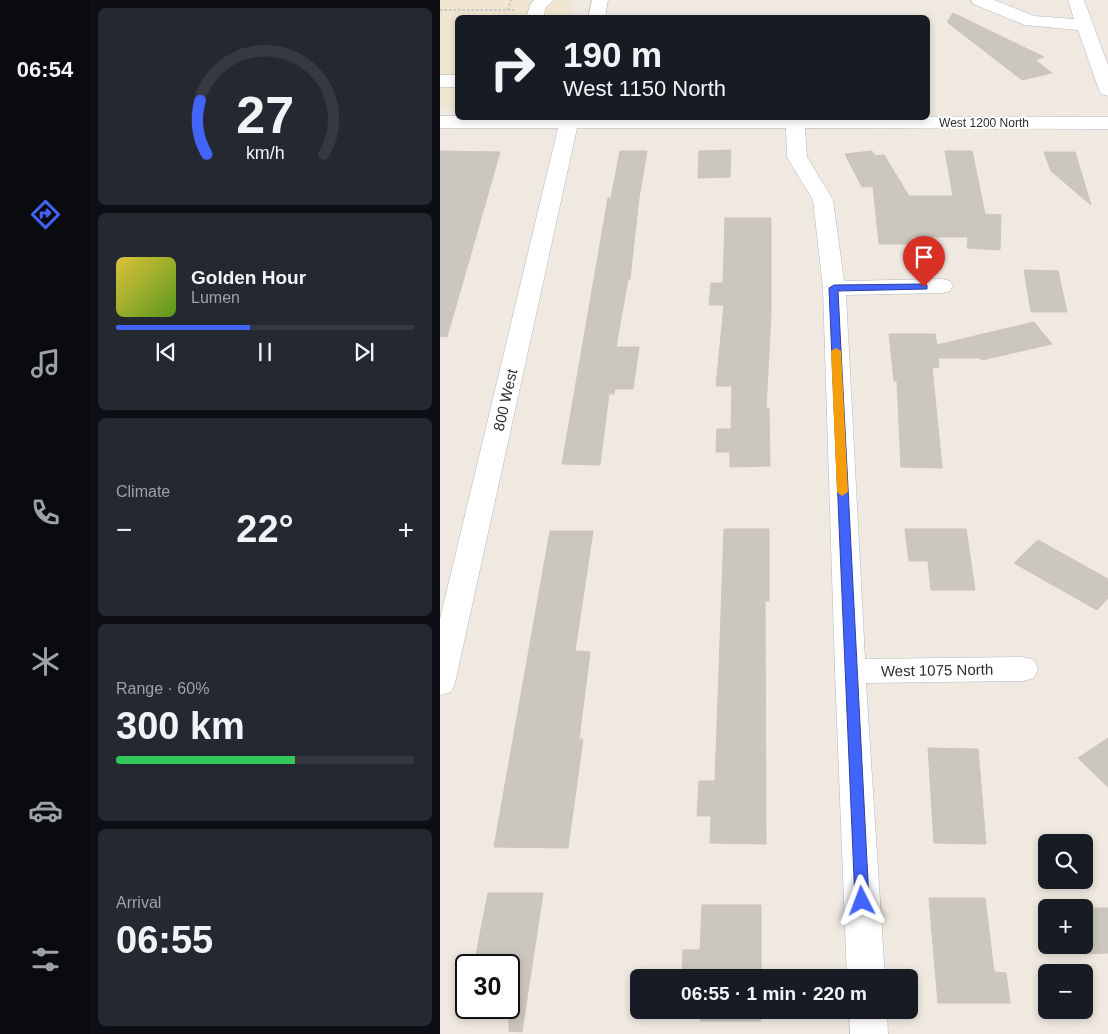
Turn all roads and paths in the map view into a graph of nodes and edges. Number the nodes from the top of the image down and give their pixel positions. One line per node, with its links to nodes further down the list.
1 (511, 0): 7 (path)
2 (546, 0): 9 (street)
3 (600, 0): 10 (street)
4 (979, 0): 11 (street)
5 (1076, 0): 11 (street)
6 (440, 10): 7 (path)
7 (508, 10): 8 (path)
8 (516, 10)
9 (535, 15)
10 (597, 15)
11 (1085, 25): 14 (street)
12 (440, 81): 13 (street)
13 (455, 81)
14 (1108, 90)
15 (570, 120): 16 (street, West 1200 North); 17 (street, West 1200 North); 21 (street, 800 West)
16 (809, 121): 18 (street, West 1200 North); 20 (street)
17 (440, 122)
18 (1108, 123)
19 (942, 286): 20 (street)
20 (834, 288): 23 (street)
21 (450, 594): 24 (street, 800 West)
22 (1023, 669): 23 (street, West 1075 North)
23 (850, 671): 25 (street)
24 (440, 683)
25 (866, 969)
26 (868, 1019): 27 (street)
27 (869, 1034)

